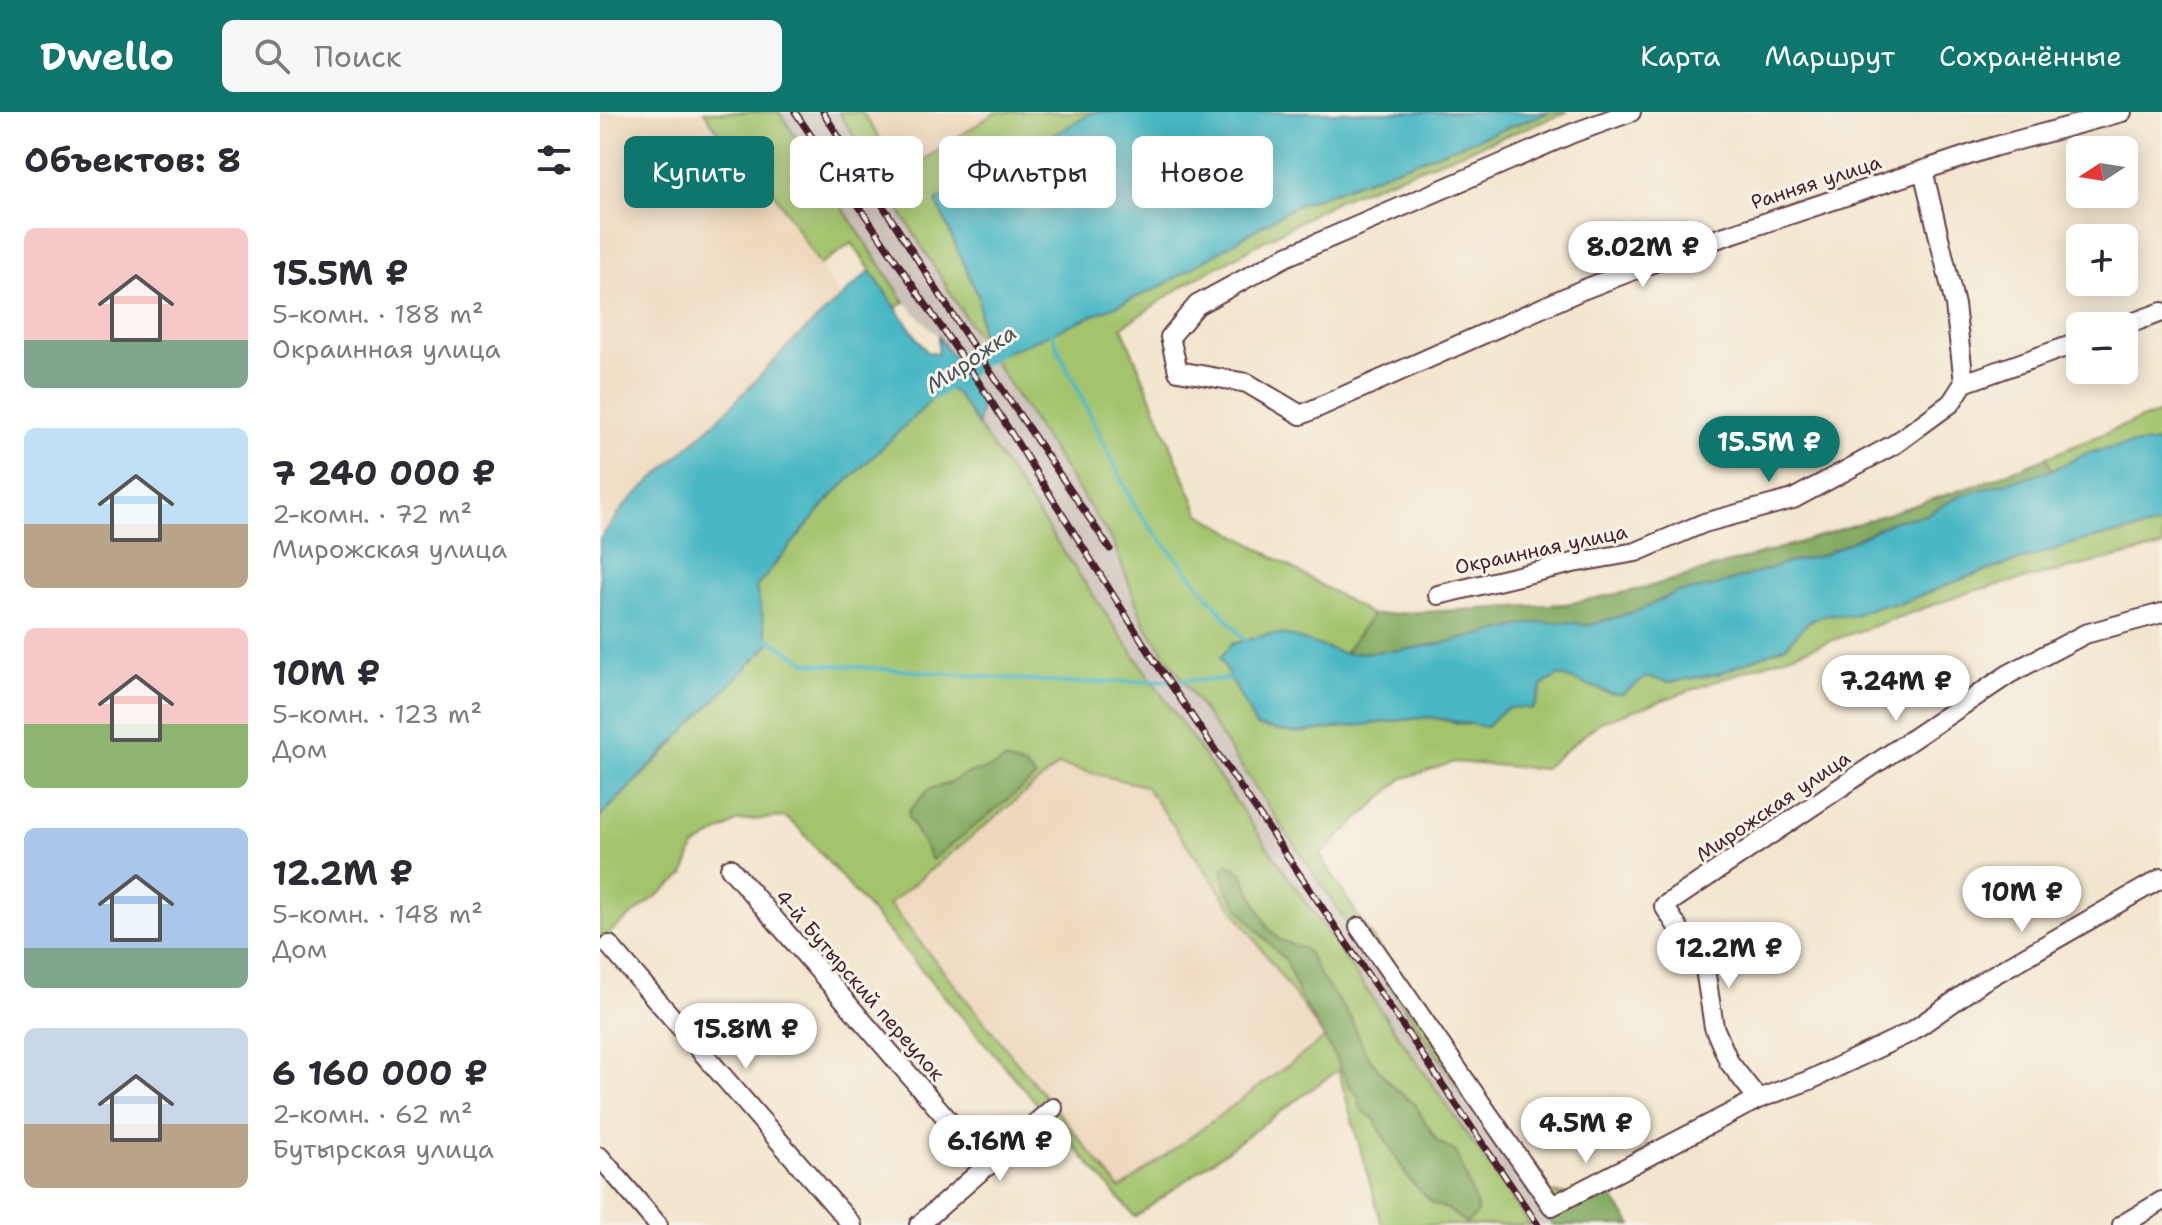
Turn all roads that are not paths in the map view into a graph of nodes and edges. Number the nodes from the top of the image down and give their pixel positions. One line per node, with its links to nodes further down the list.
1 (1631, 112): 3 (street, Ранняя улица)
2 (2122, 112): 3 (street, Ранняя улица)
3 (1923, 170): 7 (street)
4 (2162, 312): 5 (street)
5 (2138, 321)
6 (2066, 347): 7 (street, Окраинная улица)
7 (1964, 383): 8 (street, Окраинная улица)
8 (1438, 595)
9 (2162, 613): 14 (street, Мирожская улица)
10 (730, 868): 17 (street, 4-й Бутырский переулок)
11 (2162, 878): 14 (street)
12 (1359, 927): 14 (street)
13 (609, 945): 20 (street)
14 (1758, 1099)
15 (1053, 1108): 17 (street)
16 (600, 1157): 19 (street)
17 (988, 1166): 21 (street)
18 (2162, 1201): 22 (street)
19 (658, 1225)
20 (852, 1225)
21 (919, 1225)
22 (2122, 1225)

